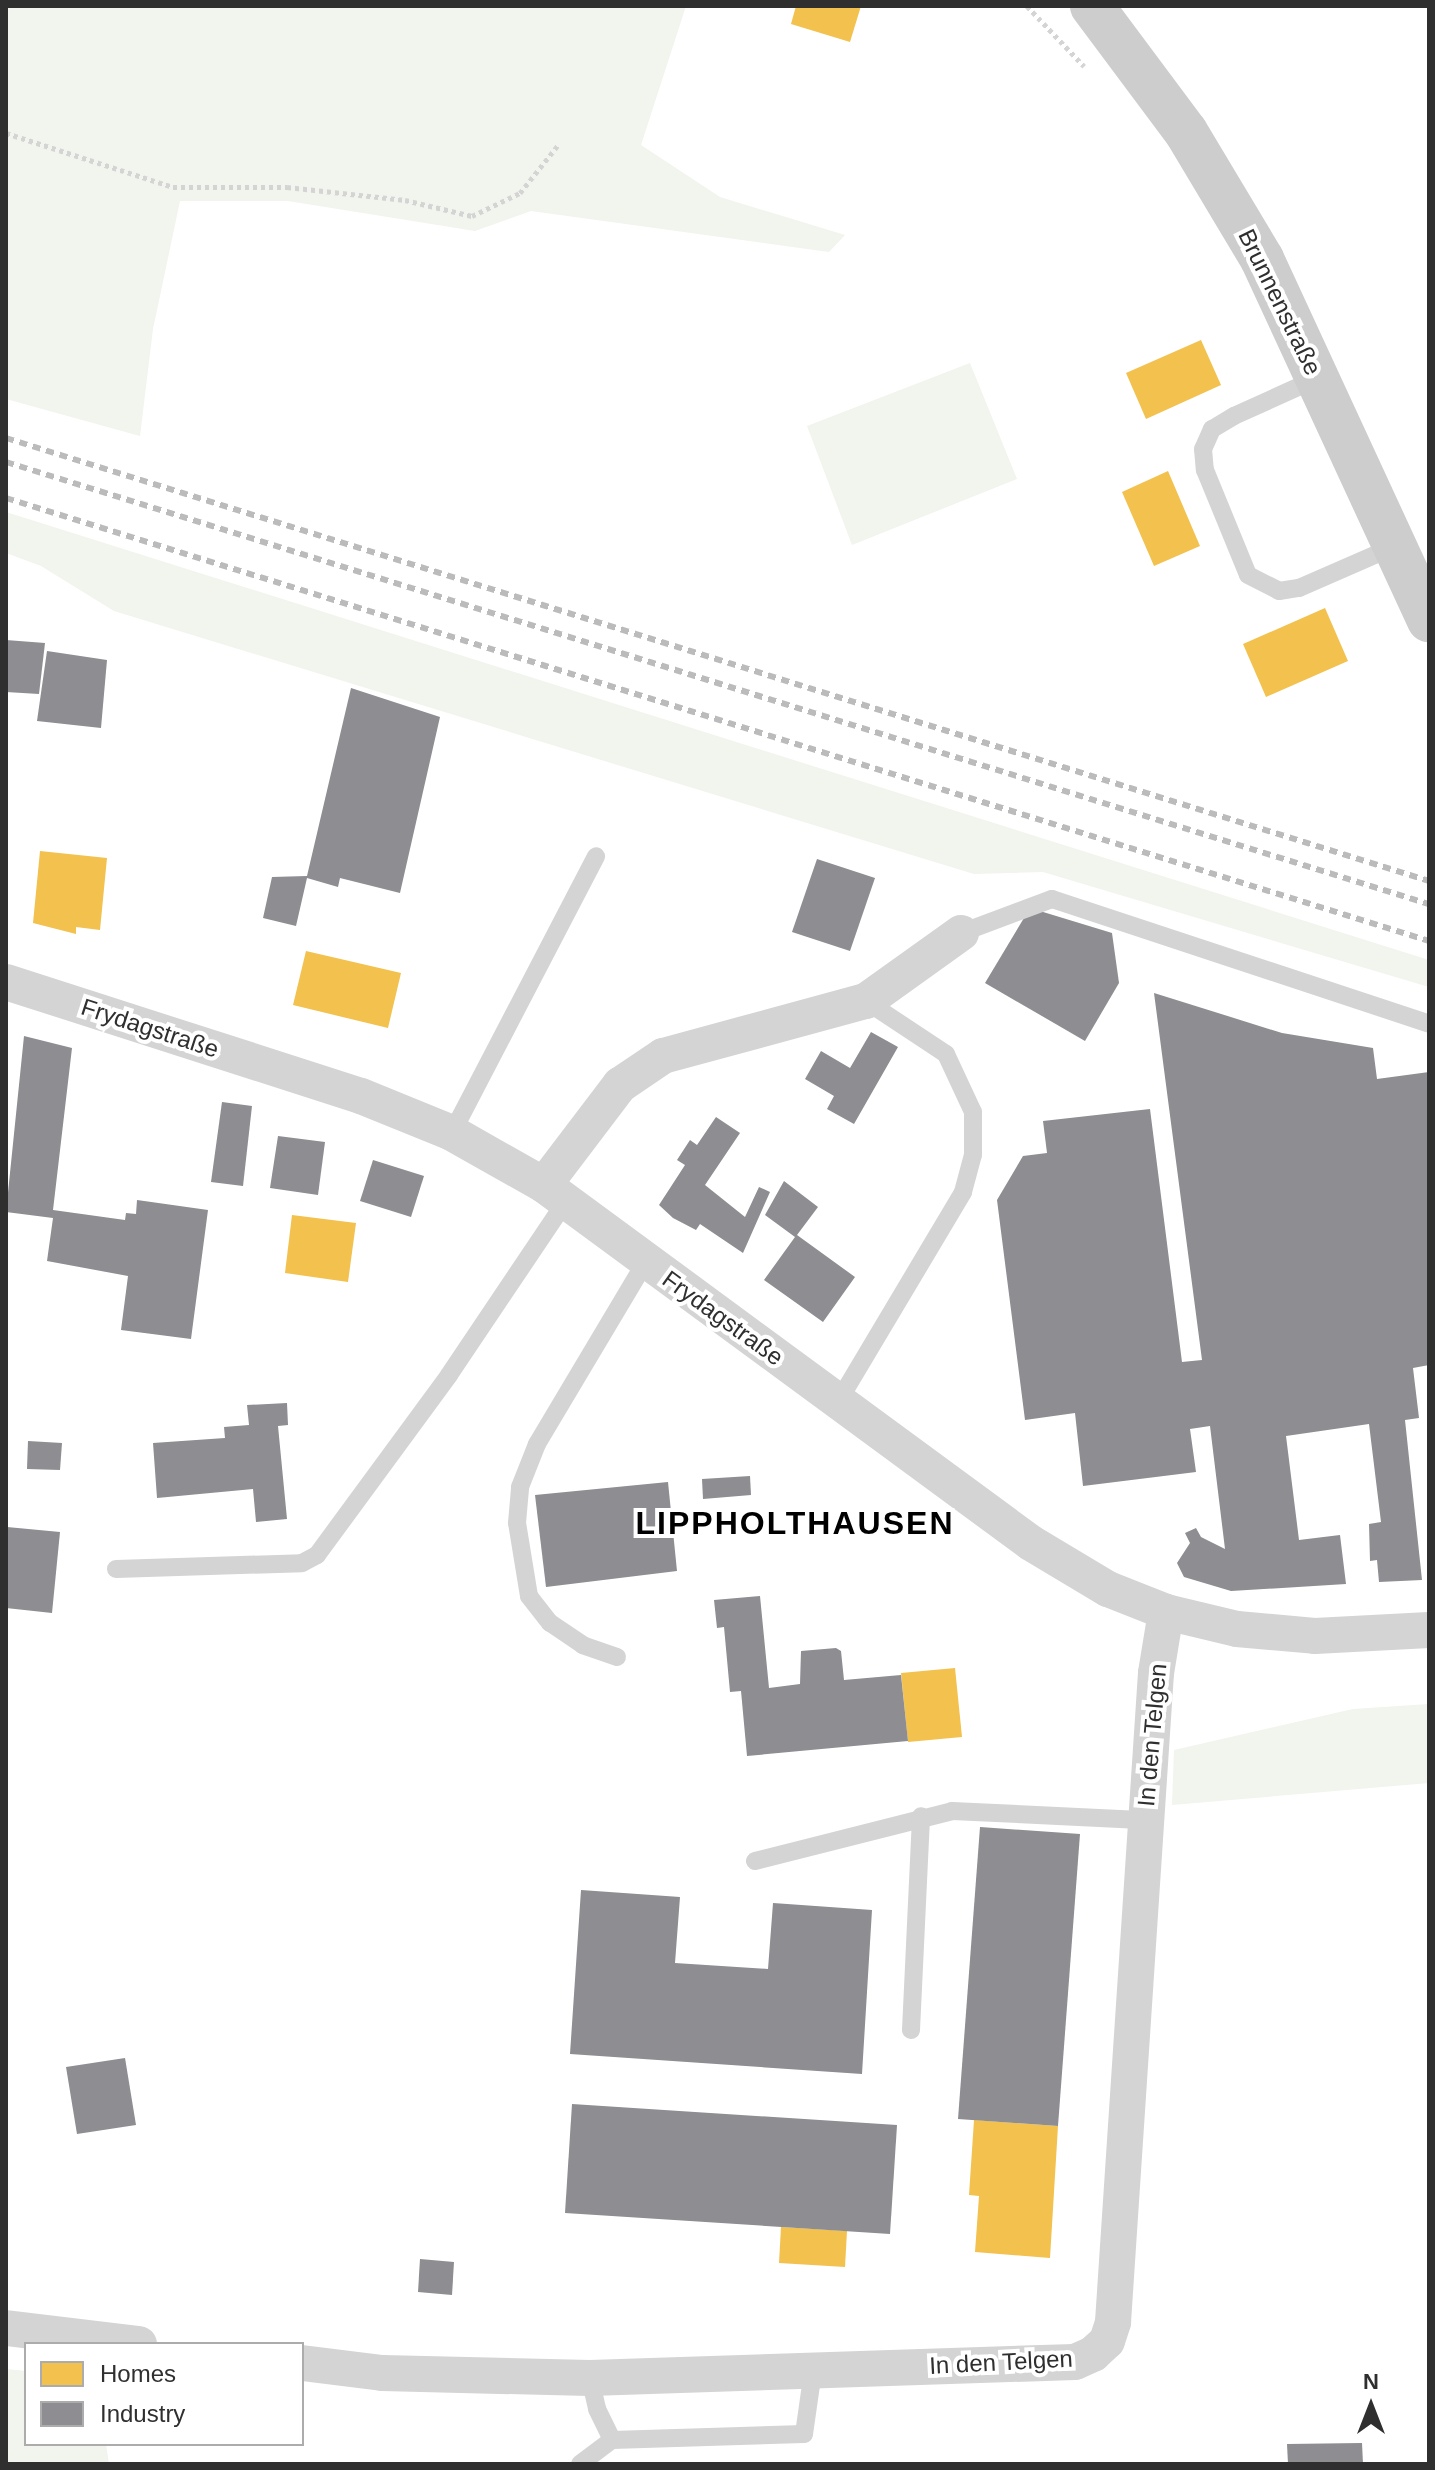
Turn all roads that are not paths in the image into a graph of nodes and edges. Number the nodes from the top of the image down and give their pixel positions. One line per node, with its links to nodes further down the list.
1 (1092, 6): 2 (street, Brunnenstraße)
2 (1318, 378): 3 (street, Brunnenstraße); 3 (lane)
3 (1395, 546): 4 (street, Brunnenstraße)
4 (1429, 620)
5 (596, 856): 10 (lane)
6 (961, 933): 8 (street); 9 (lane)
7 (6, 982): 10 (street, Frydagstraße)
8 (866, 1001): 11 (street); 13 (lane)
9 (1429, 1024)
10 (452, 1133): 11 (street, Frydagstraße)
11 (555, 1193): 12 (street, Frydagstraße); 14 (lane)
12 (646, 1261): 13 (street, Frydagstraße); 17 (lane)
13 (838, 1402): 15 (street, Frydagstraße)
14 (116, 1569)
15 (1166, 1612): 16 (street, Frydagstraße); 19 (street, In den Telgen)
16 (1429, 1630)
17 (617, 1657)
18 (921, 1816): 19 (lane); 20 (lane); 21 (lane)
19 (1146, 1820): 25 (street, In den Telgen)
20 (755, 1861)
21 (911, 2030)
22 (6, 2328): 23 (street)
23 (122, 2342)
24 (304, 2363): 26 (street, In den Telgen)
25 (813, 2371): 26 (street, In den Telgen); 27 (lane)
26 (590, 2378): 27 (lane)
27 (612, 2440): 28 (lane)
28 (580, 2464)

